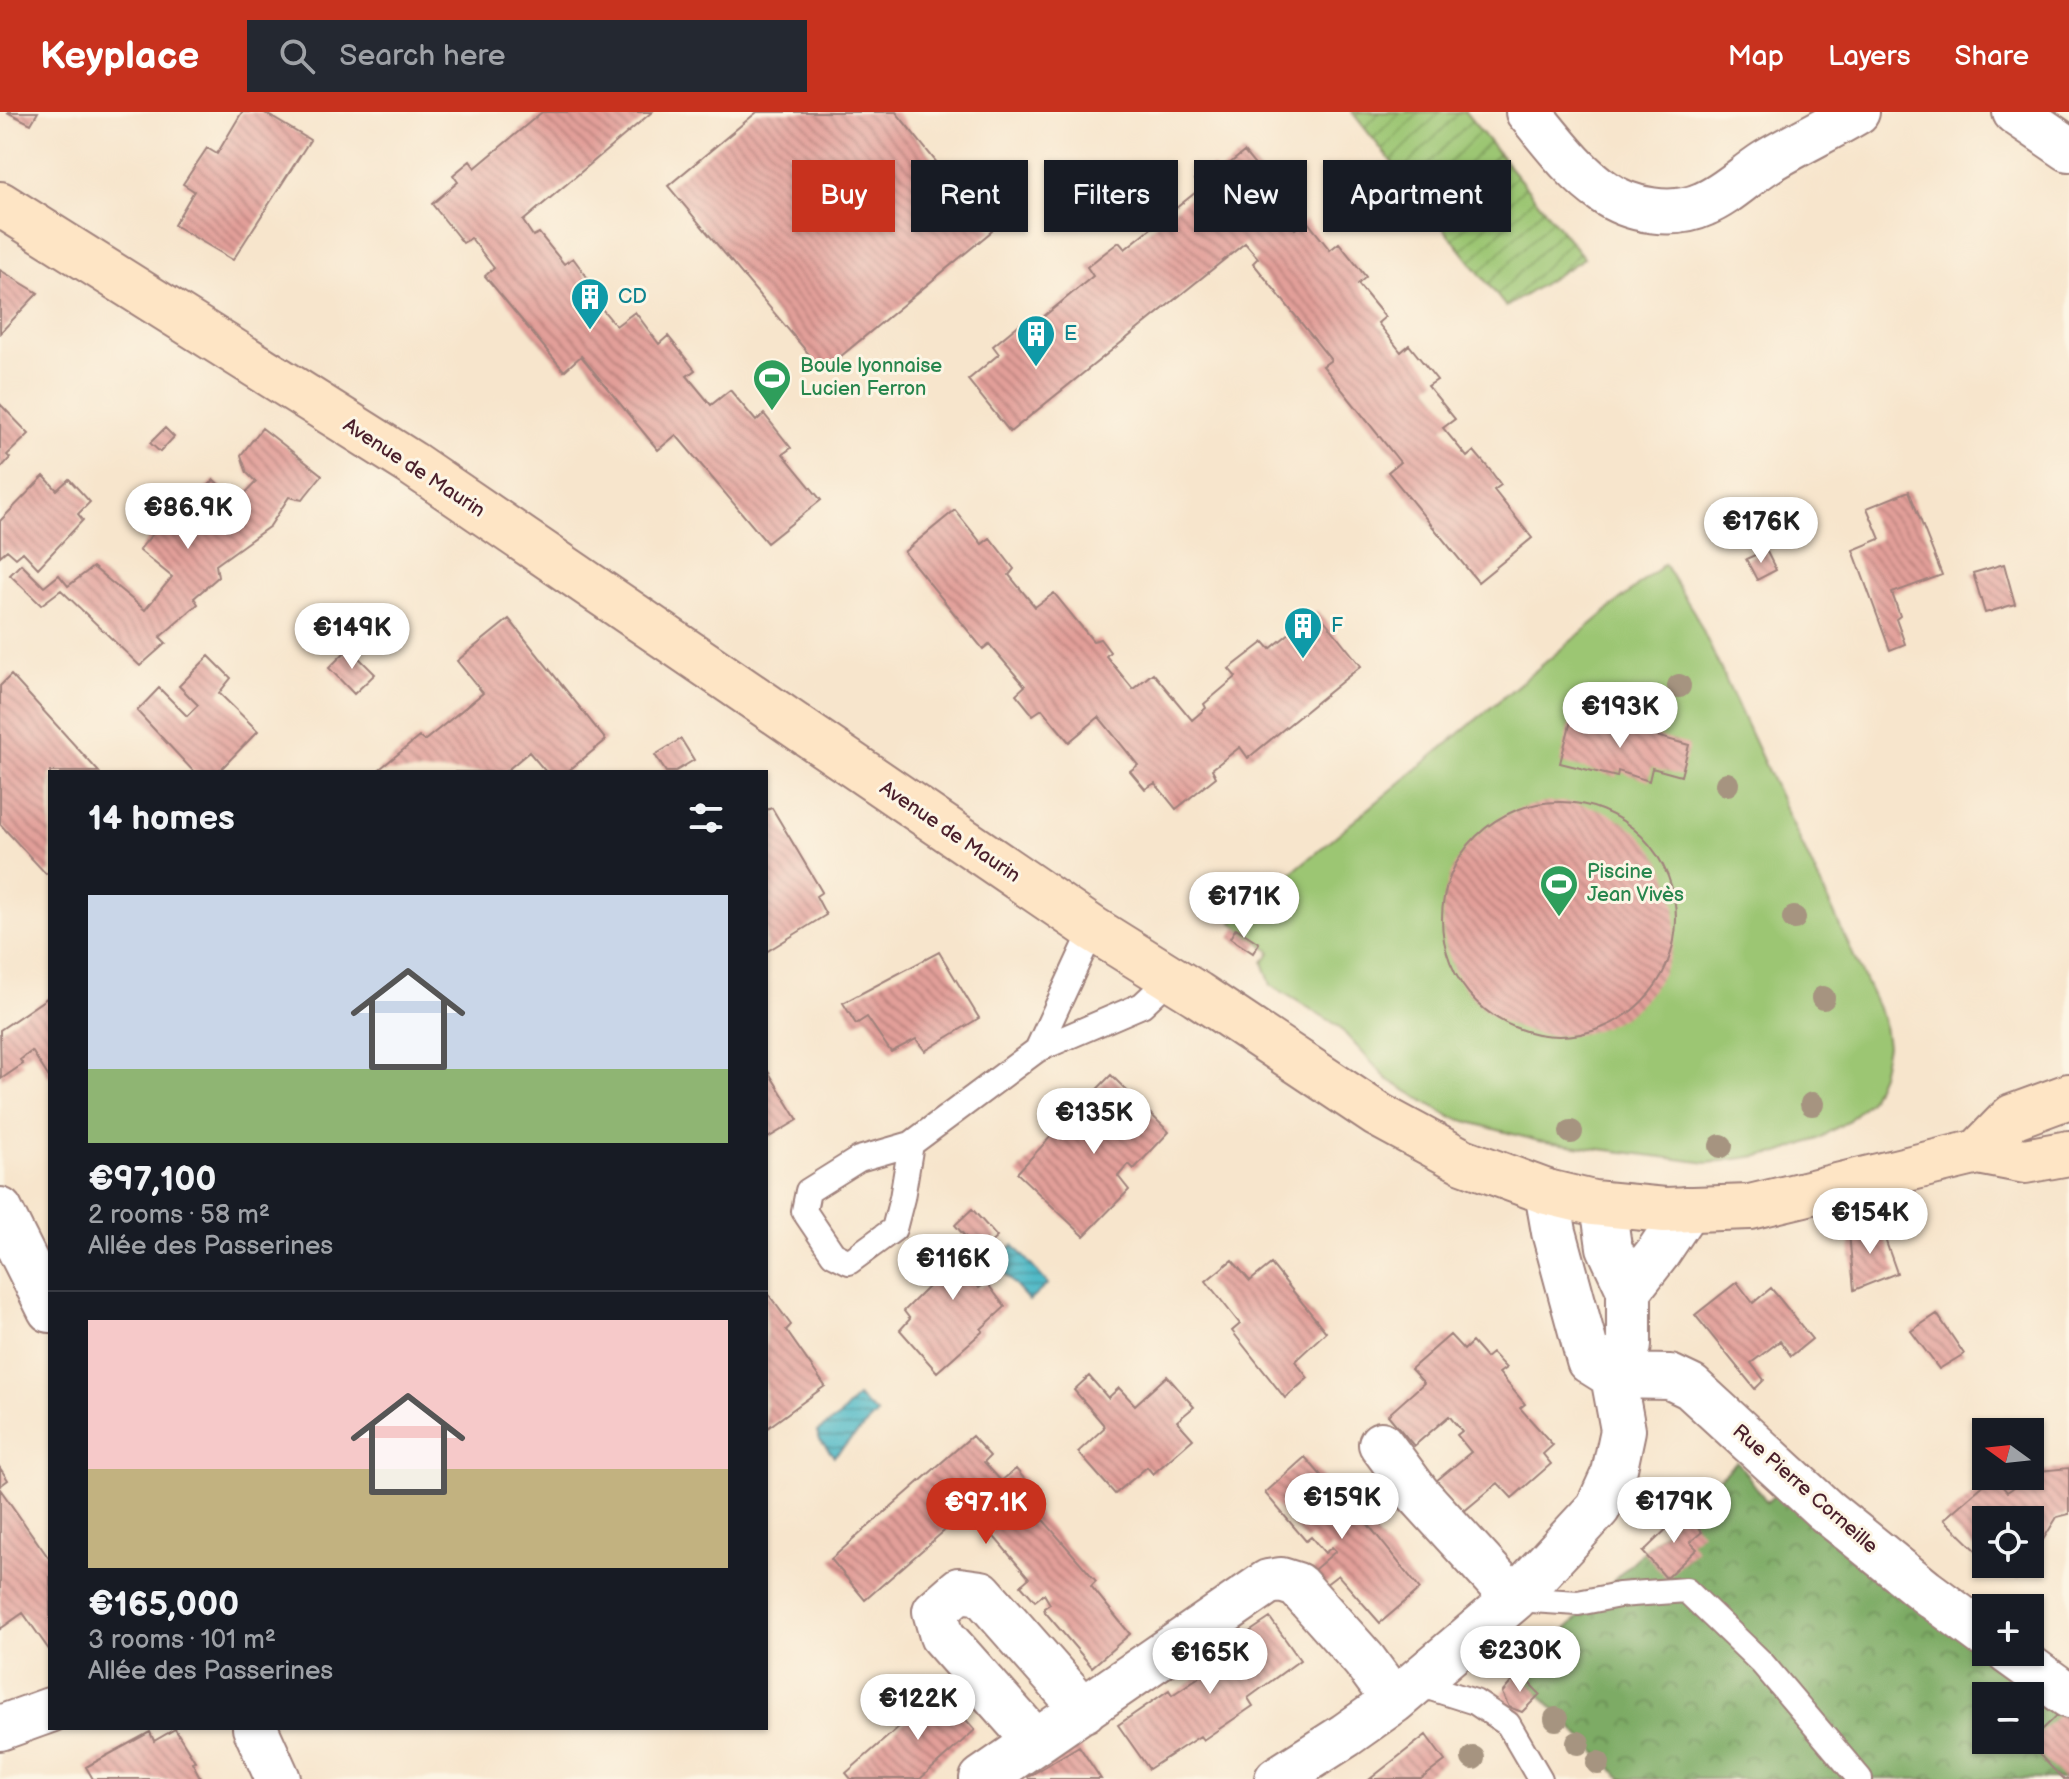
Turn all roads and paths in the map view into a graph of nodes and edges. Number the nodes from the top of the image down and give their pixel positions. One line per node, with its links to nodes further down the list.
1 (1528, 112): 2 (street)
2 (1857, 112)
3 (2015, 112): 4 (street)
4 (2069, 149)
5 (0, 204): 6 (street, Avenue de Maurin)
6 (1093, 929): 7 (street, Avenue de Maurin); 8 (lane)
7 (1171, 978): 8 (lane); 13 (street, Avenue de Maurin)
8 (1037, 1050): 10 (lane)
9 (2069, 1096): 11 (street)
10 (911, 1144): 10 (lane)
11 (1978, 1152): 12 (street, Avenue de Maurin); 15 (street, Avenue de Maurin)
12 (2069, 1153)
13 (1547, 1192): 14 (street, Avenue de Maurin); 19 (street)
14 (1603, 1204): 15 (street, Avenue de Maurin); 17 (street)
15 (1687, 1209): 17 (street)
16 (0, 1210): 18 (street)
17 (1629, 1290): 19 (street)
18 (48, 1306)
19 (1613, 1376): 21 (street); 22 (street, Rue Pierre Corneille)
20 (1381, 1444): 21 (street)
21 (1514, 1599): 24 (street); 35 (lane)
22 (1972, 1626)
23 (2027, 1666): 25 (street)
24 (1404, 1692): 26 (street); 33 (street); 34 (lane)
25 (2069, 1696)
26 (1084, 1710): 30 (street); 30 (street)
27 (48, 1711): 28 (street)
28 (0, 1728)
29 (256, 1730): 31 (street)
30 (1036, 1742): 32 (street)
31 (278, 1779)
32 (982, 1779)
33 (1277, 1779)
34 (1540, 1779)
35 (1860, 1779)

